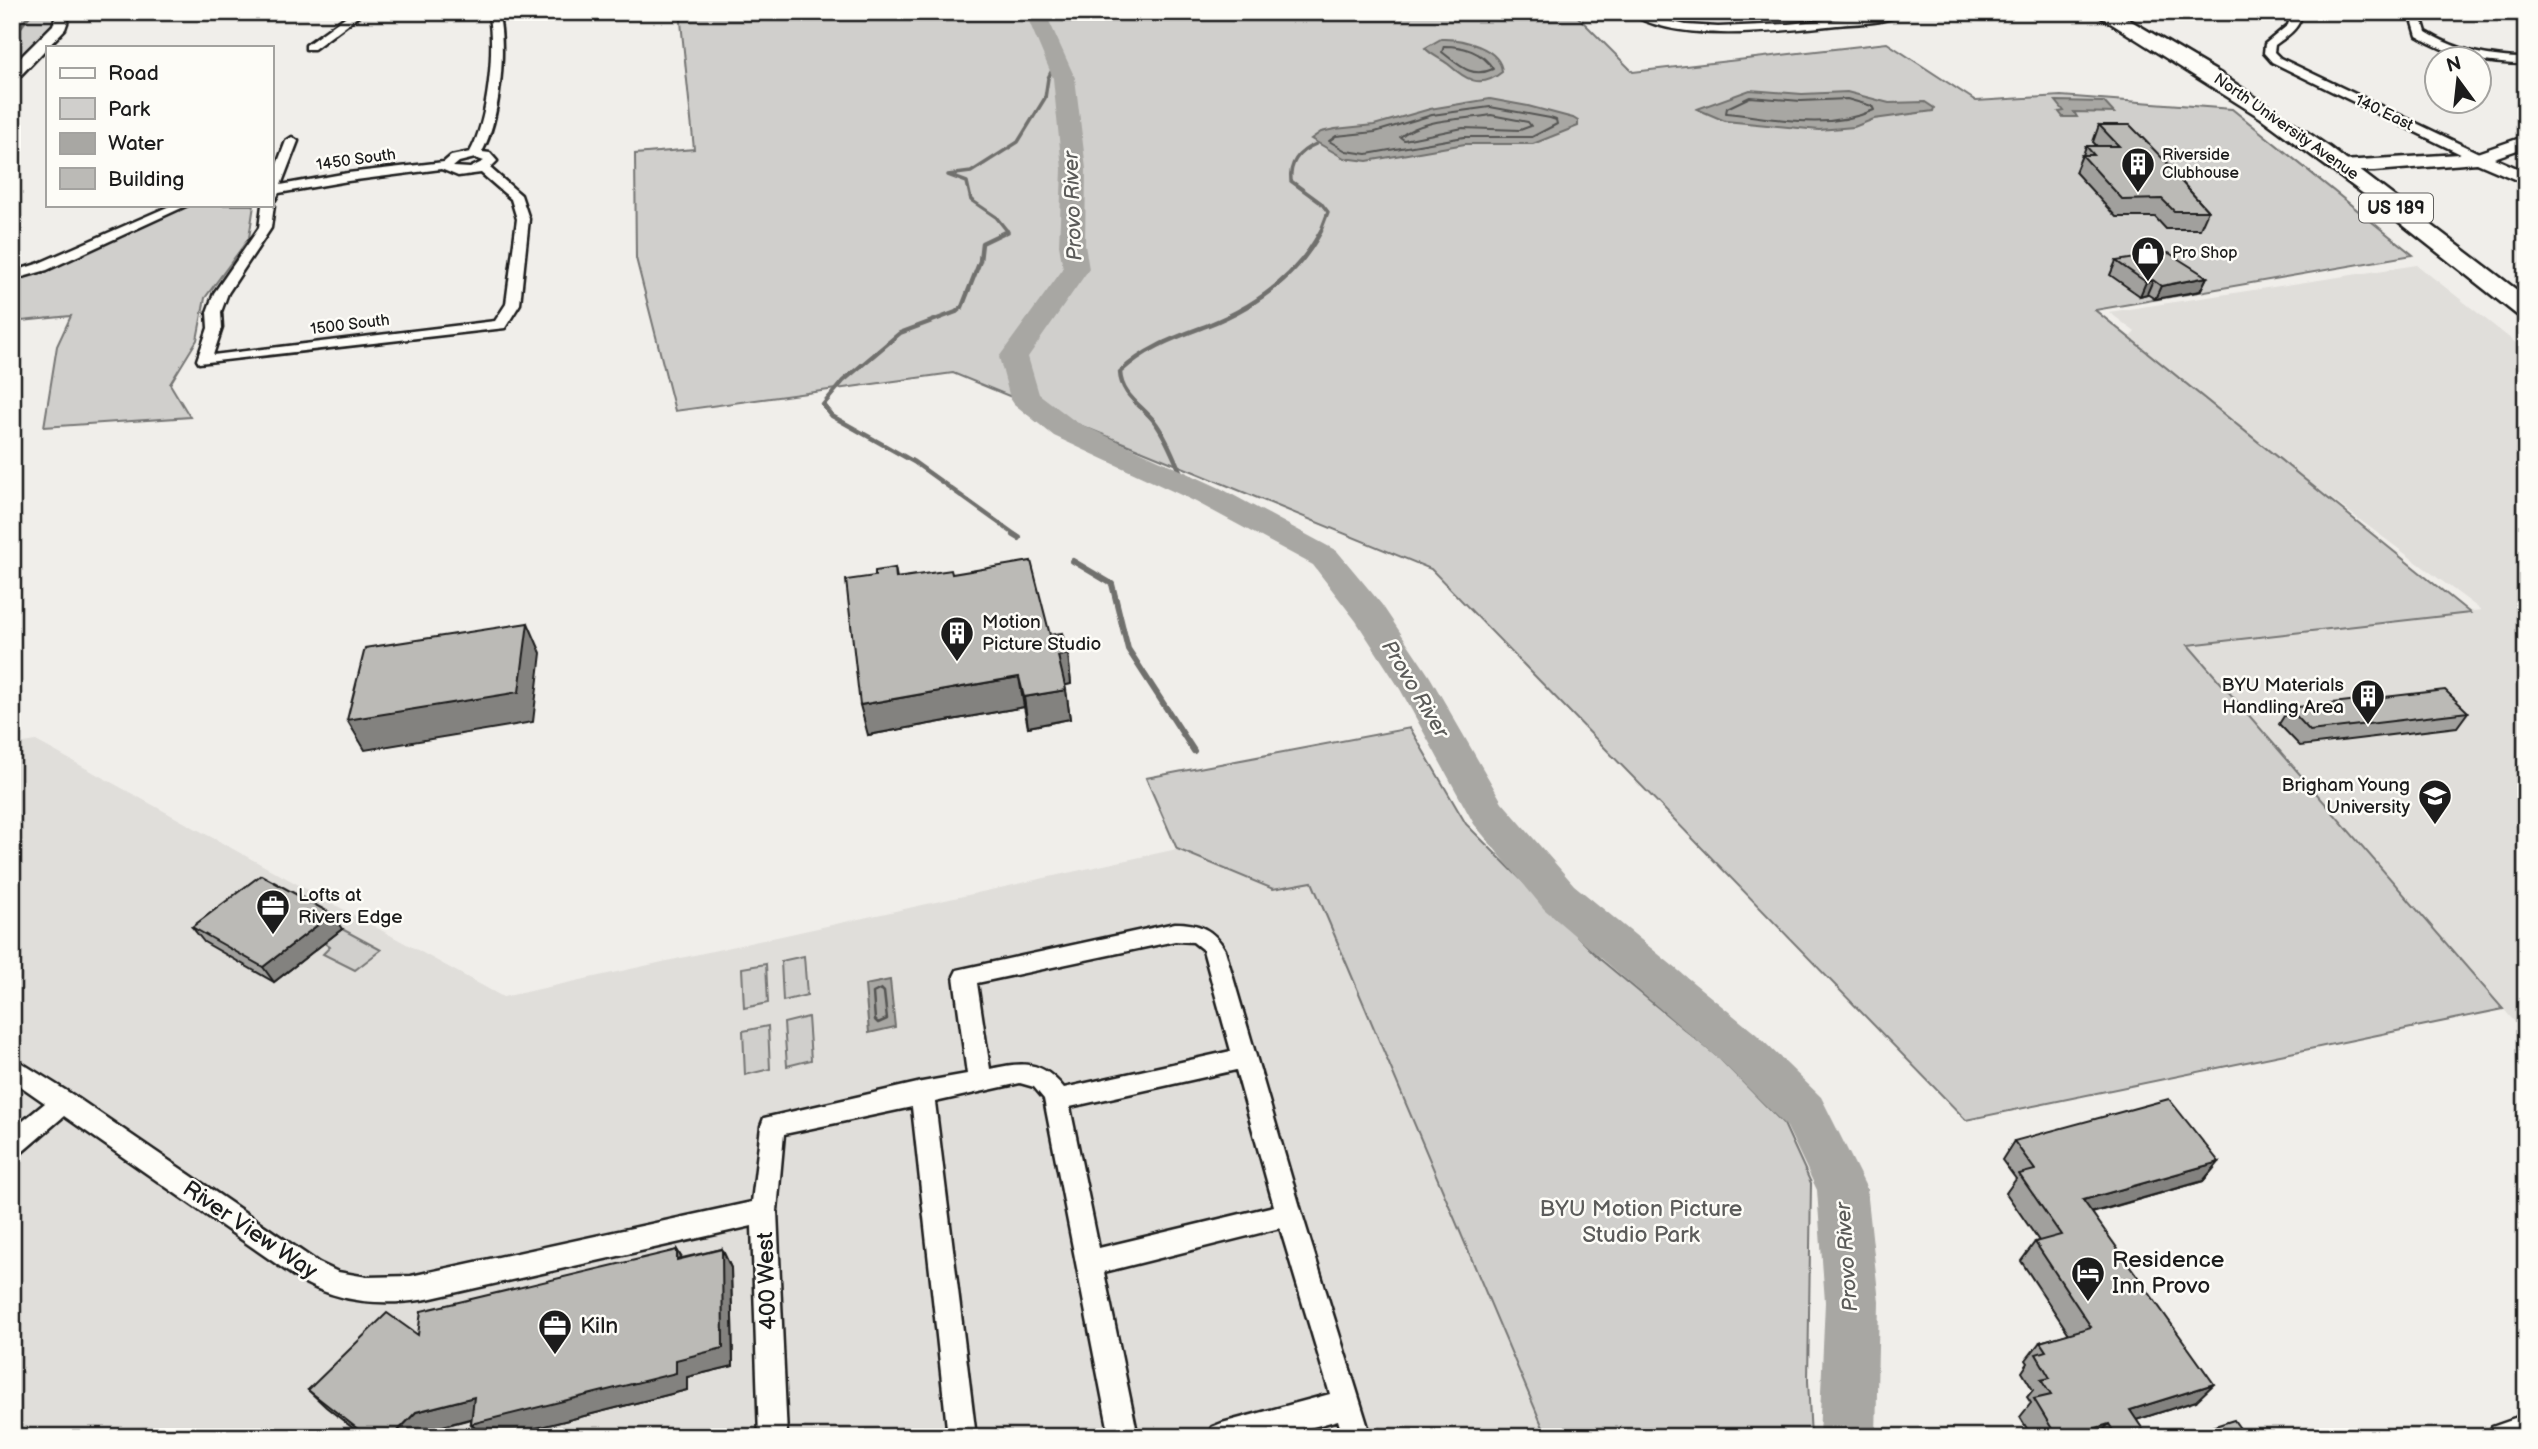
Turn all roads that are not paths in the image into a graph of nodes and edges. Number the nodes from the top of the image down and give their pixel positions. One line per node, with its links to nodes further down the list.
1 (64, 12): 11 (street)
2 (359, 12): 9 (street)
3 (493, 12): 14 (street)
4 (1634, 12): 5 (street)
5 (1900, 12)
6 (2102, 12): 17 (highway, North University Avenue / US 189)
7 (2297, 12): 15 (street, 140 East)
8 (2415, 12): 10 (street)
9 (310, 47)
10 (2526, 61)
11 (12, 75)
12 (292, 141): 20 (street)
13 (2526, 141): 15 (street)
14 (475, 154): 16 (street); 18 (street)
15 (2479, 158): 17 (street); 19 (street, 140 East)
16 (447, 165): 18 (street); 20 (street, 1450 South)
17 (2342, 166): 24 (highway, North University Avenue / US 189)
18 (482, 168): 22 (street, 1500 South)
19 (2526, 179)
20 (273, 193)
21 (180, 206): 23 (street)
22 (268, 206)
23 (12, 276)
24 (2526, 310)
25 (1244, 1058): 27 (street); 29 (street); 33 (street)
26 (12, 1067): 30 (street, River View Way)
27 (980, 1080): 28 (street); 29 (street)
28 (922, 1092): 32 (street, 400 West); 38 (street)
29 (1056, 1100): 34 (street)
30 (64, 1102): 31 (street); 32 (street, River View Way)
31 (12, 1144)
32 (764, 1211): 37 (street, 400 West)
33 (1289, 1214): 34 (street); 35 (street)
34 (1089, 1263): 39 (street)
35 (1347, 1404): 40 (street); 41 (street)
36 (2526, 1429): 42 (street)
37 (773, 1437)
38 (962, 1437)
39 (1124, 1437)
40 (1222, 1437)
41 (1357, 1437)
42 (2502, 1437)

